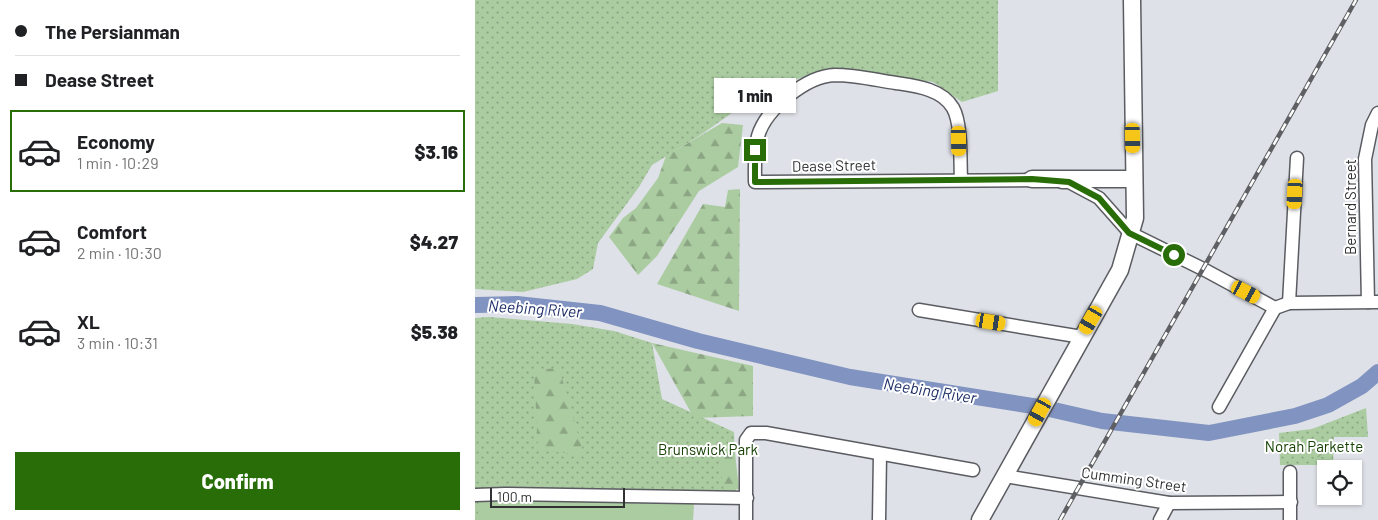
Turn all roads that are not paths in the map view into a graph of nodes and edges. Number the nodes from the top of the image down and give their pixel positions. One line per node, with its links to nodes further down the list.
1 (1132, 0): 5 (main road)
2 (1378, 113): 8 (street, Bernard Street)
3 (1297, 158): 9 (street)
4 (1032, 179): 5 (main road); 6 (street, Dease Street); 7 (street, Dease Street)
5 (1134, 179): 7 (main road)
6 (961, 180): 6 (street, Dease Street)
7 (1129, 233): 10 (street); 12 (main road)
8 (1373, 302): 9 (street)
9 (1289, 303): 10 (street)
10 (1275, 308): 13 (street)
11 (919, 310): 12 (street)
12 (1082, 337): 17 (main road)
13 (1219, 406)
14 (879, 454): 15 (street); 19 (street); 23 (street)
15 (973, 470)
16 (1290, 472): 20 (street)
17 (1005, 476): 21 (street, Cumming Street); 24 (main road)
18 (475, 495): 19 (street)
19 (747, 498): 22 (street)
20 (1291, 502): 21 (street, Cumming Street); 26 (street)
21 (1169, 503): 25 (street)
22 (747, 520)
23 (879, 520)
24 (980, 520)
25 (1160, 520)
26 (1290, 520)

